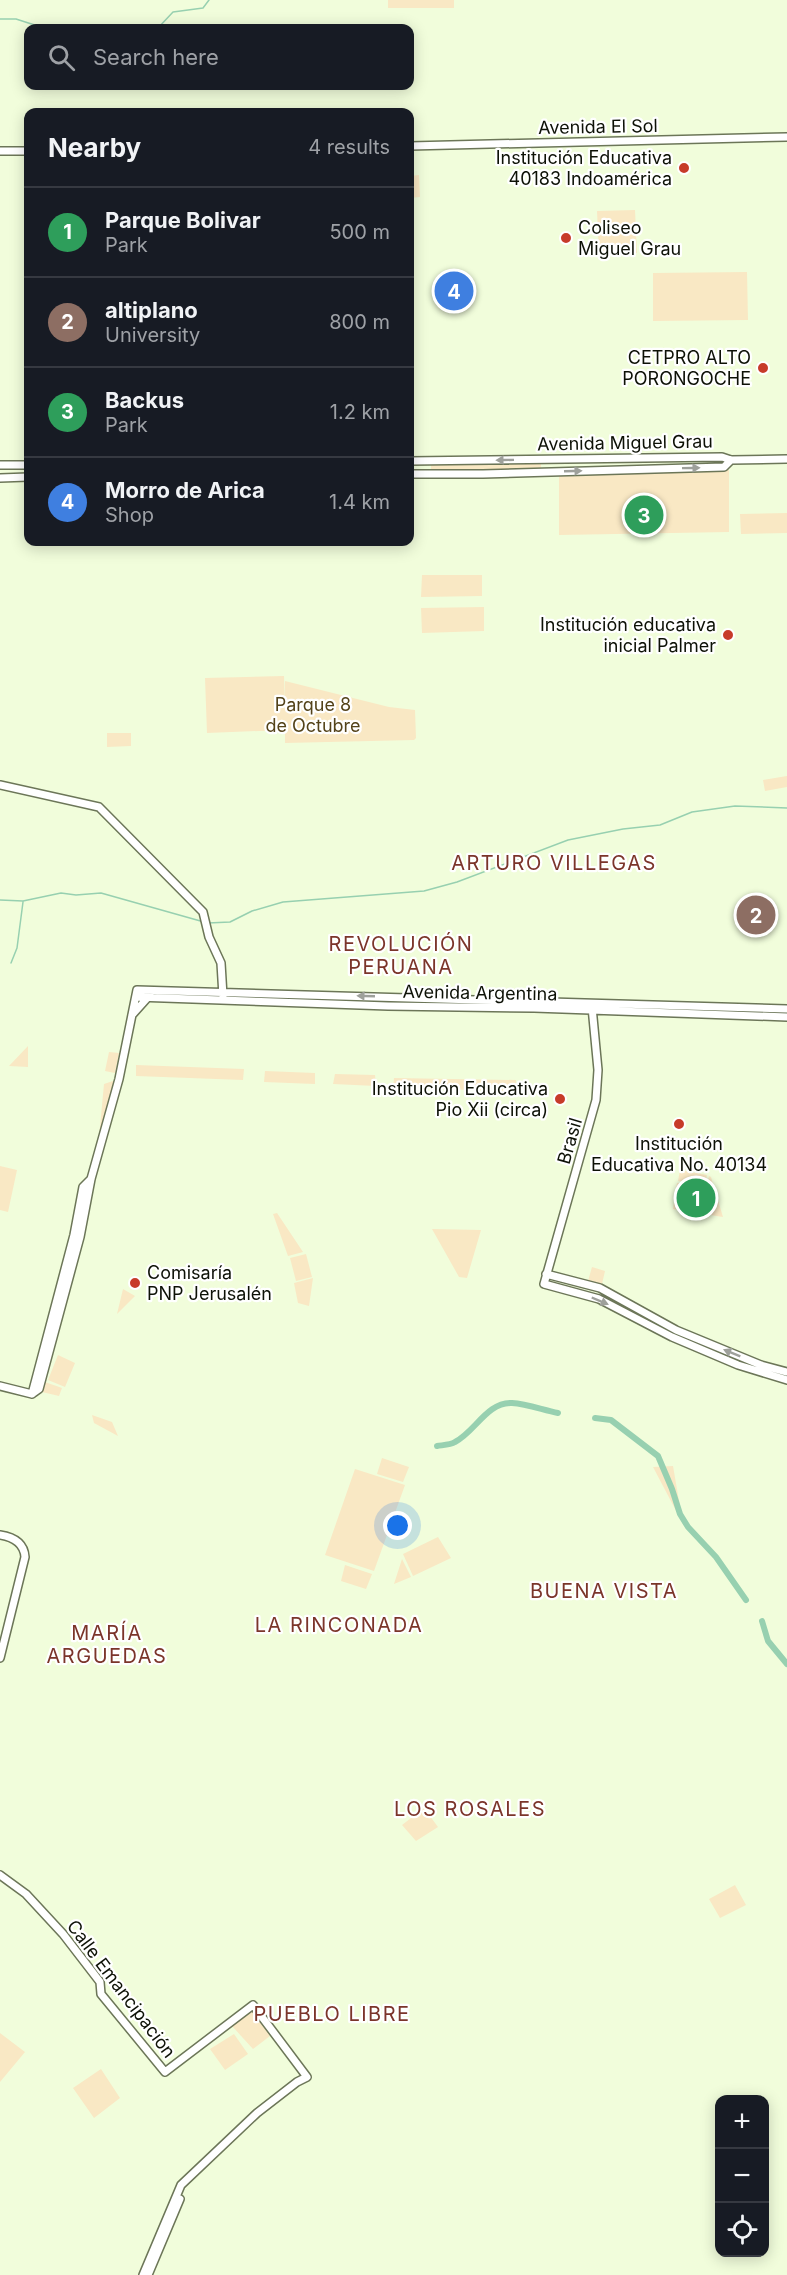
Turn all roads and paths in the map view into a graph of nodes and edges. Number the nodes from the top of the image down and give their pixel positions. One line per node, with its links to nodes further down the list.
1 (787, 137): 2 (street, Avenida El Sol)
2 (414, 146)
3 (0, 151): 4 (street)
4 (24, 151)
5 (787, 459): 6 (street)
6 (731, 460): 7 (street, Avenida Miguel Grau, one-way to 7); 10 (street, Avenida Miguel Grau, one-way to 6)
7 (414, 461)
8 (0, 465): 9 (street)
9 (24, 465)
10 (414, 474)
11 (24, 477): 12 (street)
12 (0, 478)
13 (0, 785): 15 (street)
14 (150, 993): 15 (street, Avenida Argentina); 19 (street); 19 (street, Avenida Argentina)
15 (223, 996): 16 (street, Avenida Argentina)
16 (592, 1007): 18 (street, Avenida Argentina); 21 (street, Brasil)
17 (787, 1009): 18 (street, Avenida Argentina)
18 (751, 1012): 20 (street, Avenida Argentina)
19 (132, 1015): 24 (street)
20 (787, 1017)
21 (546, 1274): 22 (street, one-way to 21); 23 (street, Brasil, one-way to 23)
22 (787, 1372)
23 (787, 1380)
24 (0, 1386)
25 (0, 1535): 26 (street)
26 (0, 1658)
27 (0, 1875): 28 (street, Calle Emancipación)
28 (304, 2080): 29 (street); 30 (street)
29 (143, 2275)
30 (148, 2275)

